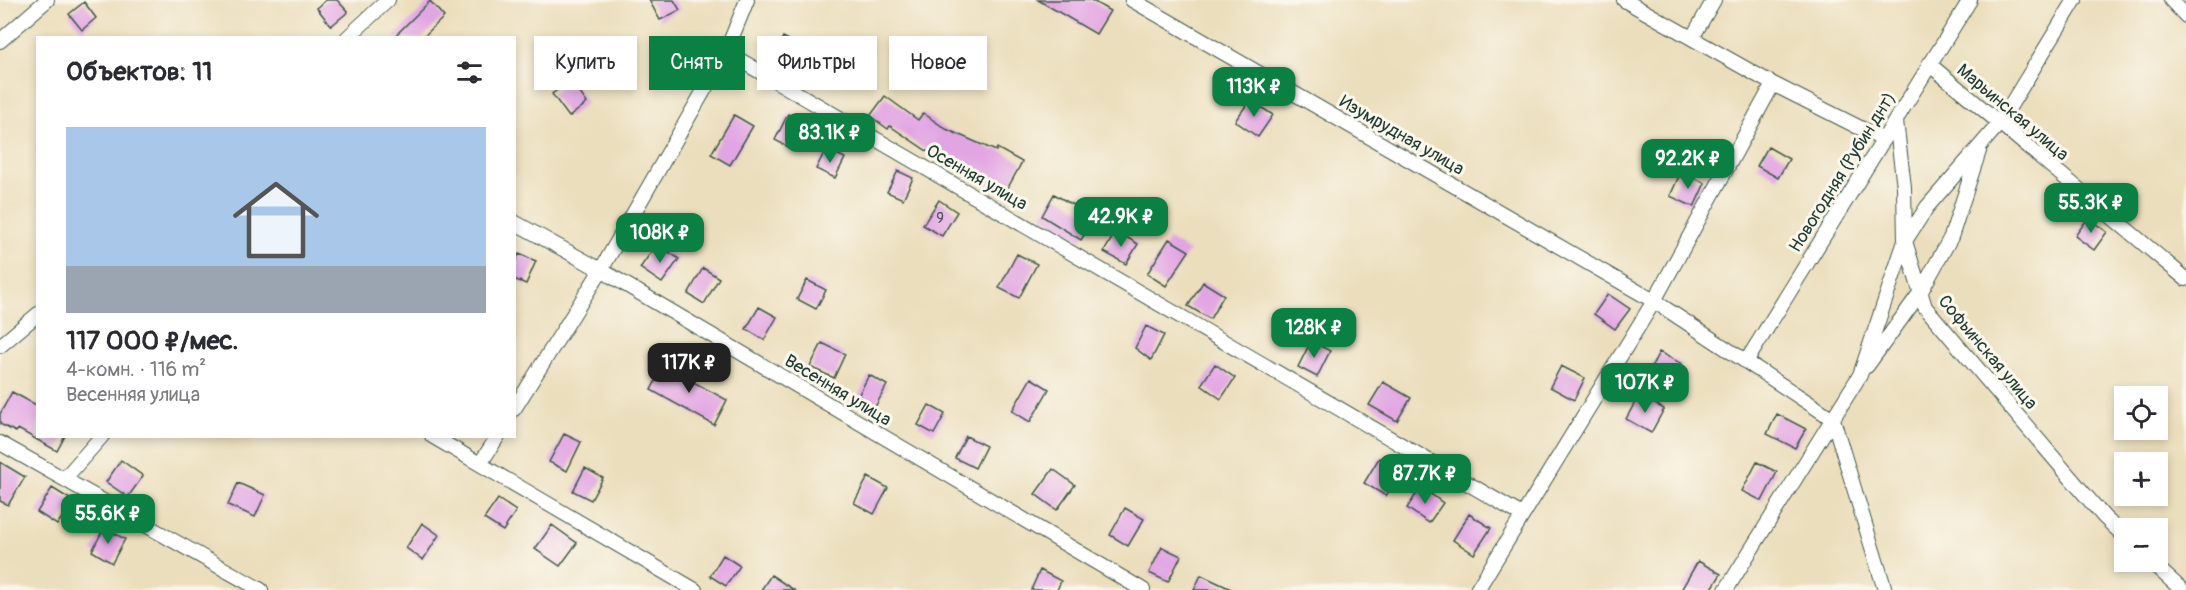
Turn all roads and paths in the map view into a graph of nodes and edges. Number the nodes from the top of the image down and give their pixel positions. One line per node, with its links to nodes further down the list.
1 (47, 0): 14 (street)
2 (388, 0): 11 (street)
3 (747, 0): 12 (street)
4 (1132, 0): 28 (street, Изумрудная улица)
5 (1624, 0): 13 (street)
6 (1714, 0): 13 (street)
7 (1970, 0): 16 (street, Новогодняя (Рубин днт))
8 (2075, 0): 20 (street)
9 (2171, 0): 10 (street)
10 (2186, 16)
11 (349, 36)
12 (732, 36)
13 (1692, 38): 17 (street)
14 (0, 41)
15 (745, 62): 41 (street, Осенняя улица)
16 (1929, 64): 19 (street, Новогодняя (Рубин днт)); 20 (street, Марьинская улица)
17 (1773, 84): 21 (street); 28 (street)
18 (704, 90): 25 (street)
19 (1896, 121): 21 (street, Новогодняя (Рубин днт)); 24 (street, Софьинская улица)
20 (1999, 124): 22 (street); 26 (street, Марьинская улица)
21 (1884, 140): 31 (street, Новогодняя (Рубин днт))
22 (1981, 146): 24 (street); 27 (street)
23 (516, 223): 25 (street, Весенняя улица)
24 (1905, 241): 27 (street, Софьинская улица); 32 (street)
25 (601, 270): 33 (street); 46 (street, Весенняя улица)
26 (2186, 279)
27 (1920, 293): 32 (street); 42 (street, Софьинская улица)
28 (1654, 301): 31 (street, Изумрудная улица); 41 (street)
29 (36, 316): 30 (street)
30 (0, 346)
31 (1746, 362): 34 (street, Изумрудная улица)
32 (1860, 375): 34 (street)
33 (516, 406)
34 (1833, 419): 48 (street); 49 (street)
35 (100, 438): 40 (street)
36 (435, 438): 39 (street)
37 (497, 438): 39 (street)
38 (0, 443): 40 (street)
39 (480, 464): 45 (street)
40 (65, 478): 44 (street)
41 (1522, 515): 47 (street)
42 (2114, 526)
43 (2162, 572): 50 (street)
44 (261, 590)
45 (695, 590)
46 (1143, 590)
47 (1477, 590)
48 (1726, 590)
49 (1885, 590)
50 (2182, 590)

